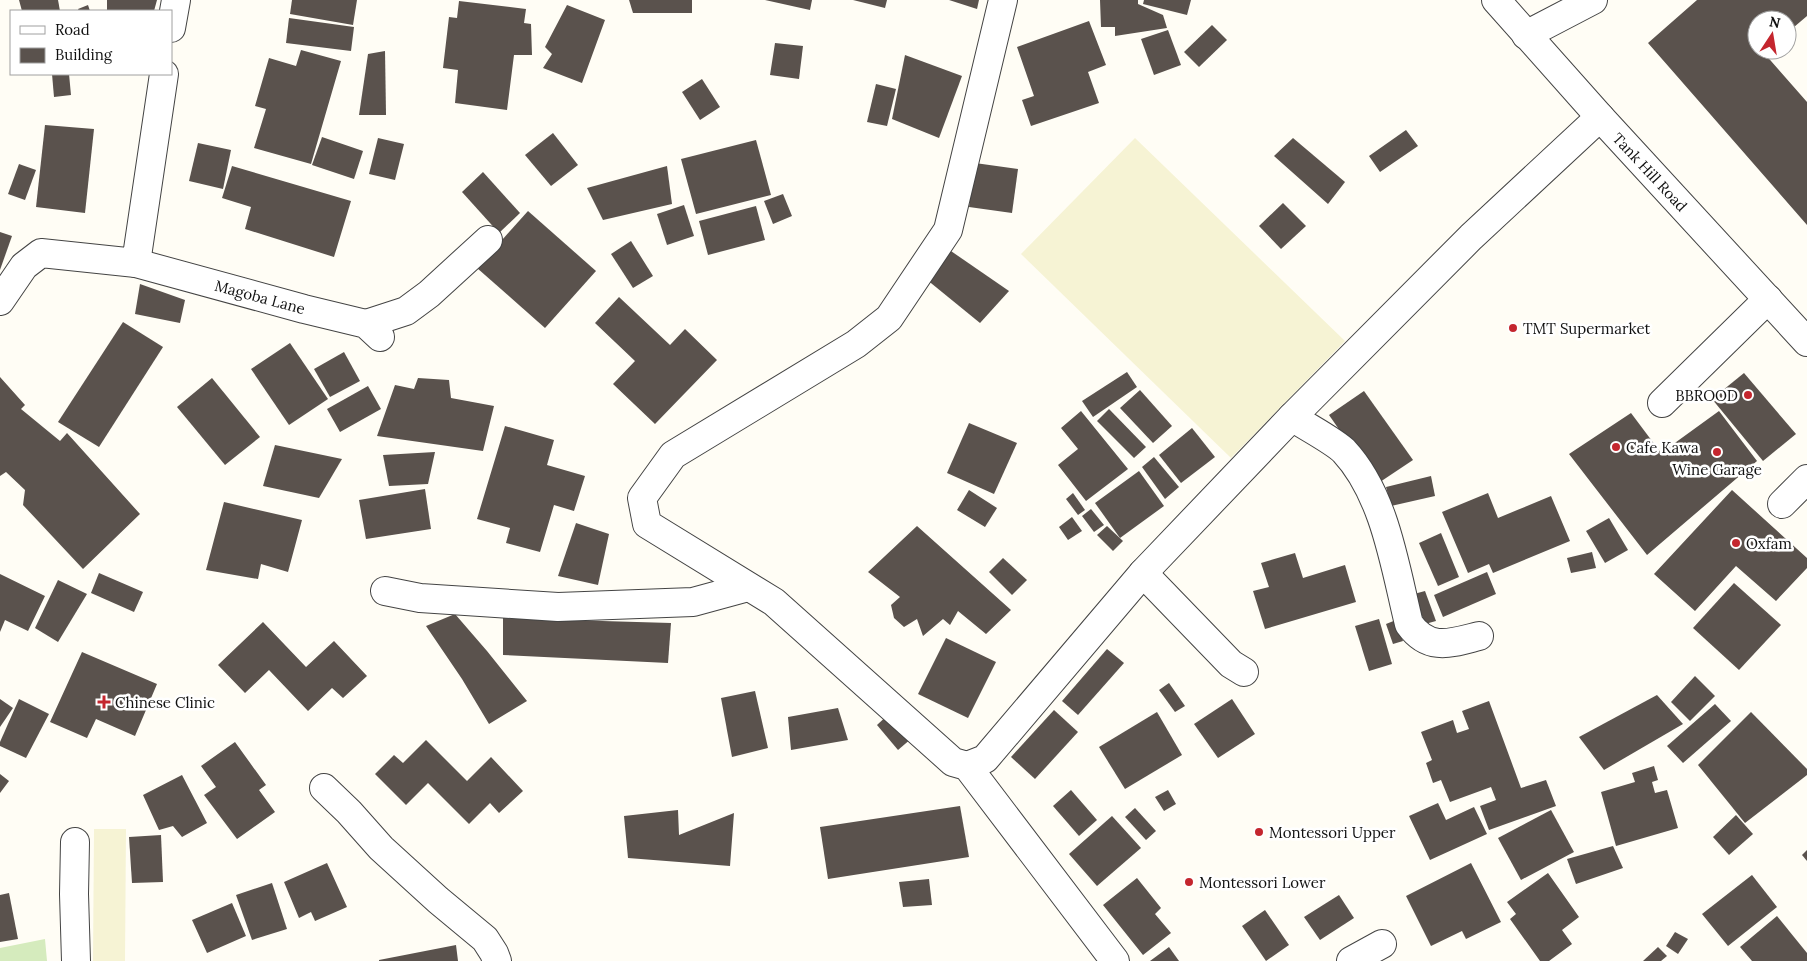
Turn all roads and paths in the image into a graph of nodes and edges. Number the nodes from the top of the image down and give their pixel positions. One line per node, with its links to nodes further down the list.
1 (176, 0): 5 (street)
2 (1003, 0): 19 (street)
3 (1496, 0): 6 (street, Tank Hill Road)
4 (1593, 0): 6 (street)
5 (172, 22)
6 (1526, 35): 8 (street, Tank Hill Road)
7 (164, 75): 10 (street)
8 (1600, 117): 11 (street, Tank Hill Road); 15 (street)
9 (488, 240): 10 (street, Magoba Lane)
10 (136, 263): 12 (street, Magoba Lane)
11 (1768, 299): 13 (street, Tank Hill Road); 14 (street)
12 (0, 301)
13 (1807, 342)
14 (1662, 403)
15 (1292, 418): 18 (street); 21 (street)
16 (1807, 479): 17 (street)
17 (1782, 504)
18 (1143, 573): 22 (street); 23 (street)
19 (748, 587): 20 (street); 23 (street)
20 (385, 591)
21 (1479, 636)
22 (1244, 672)
23 (967, 766): 29 (street)
24 (324, 788): 28 (street)
25 (75, 842): 27 (street)
26 (1382, 944): 30 (street)
27 (76, 961)
28 (497, 961)
29 (1115, 961)
30 (1351, 961)

